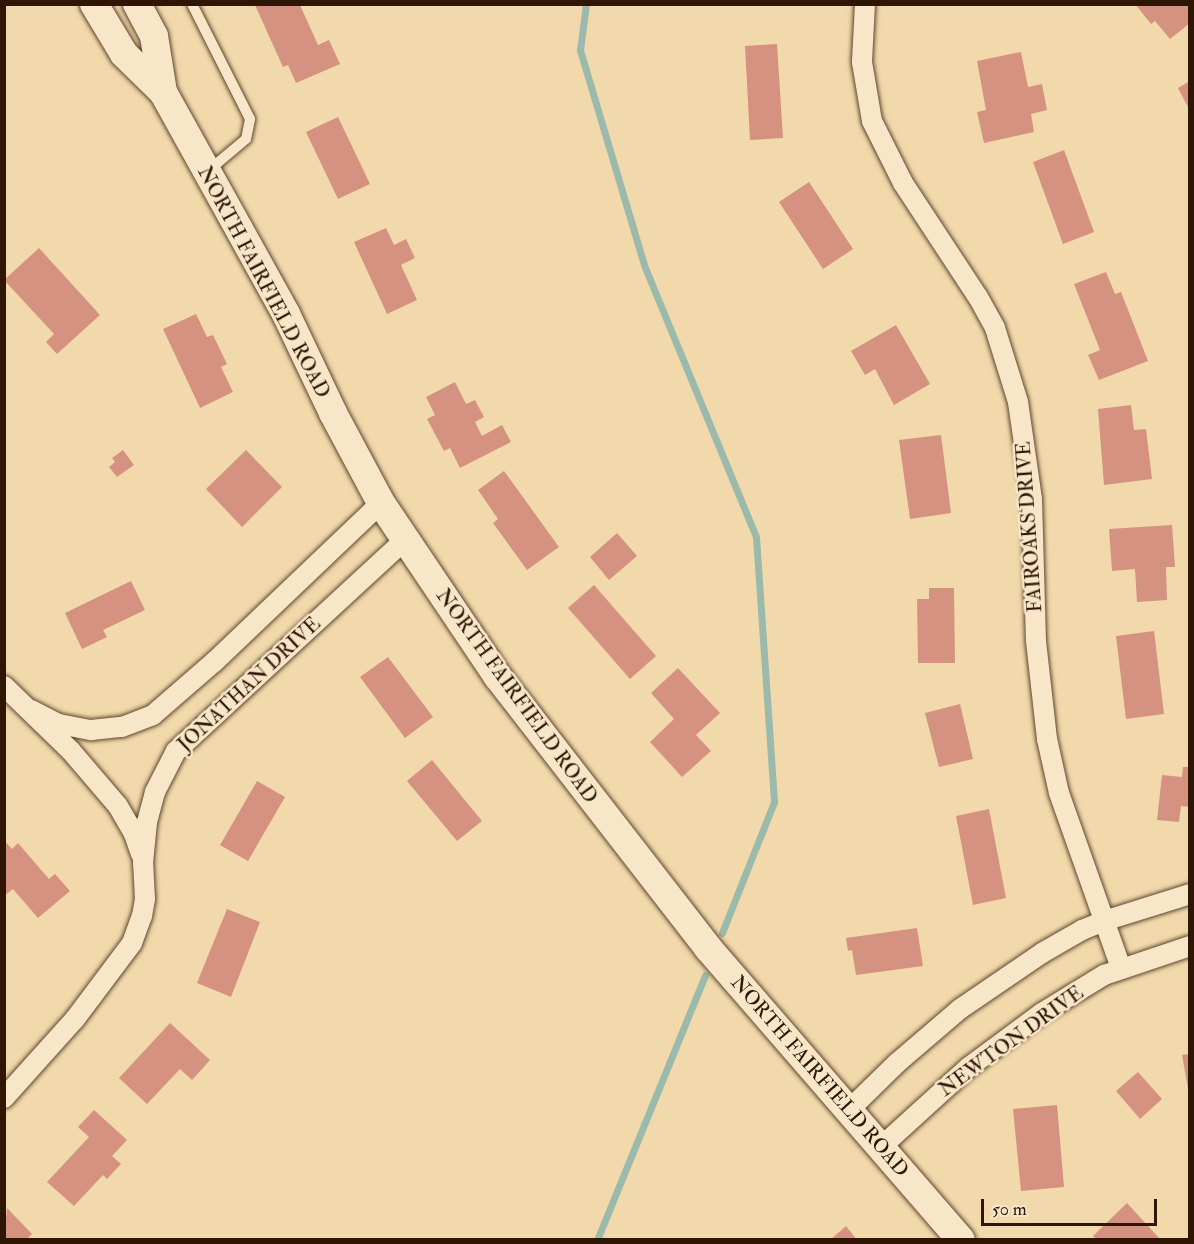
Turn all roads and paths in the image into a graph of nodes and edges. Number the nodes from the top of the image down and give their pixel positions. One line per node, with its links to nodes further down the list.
1 (94, 4): 5 (main road, NORTH FAIRFIELD ROAD)
2 (137, 4): 5 (main road, NORTH FAIRFIELD ROAD)
3 (192, 4): 6 (lane)
4 (865, 4): 13 (street, FAIROAKS DRIVE)
5 (163, 92): 6 (main road, NORTH FAIRFIELD ROAD)
6 (207, 172): 7 (main road, NORTH FAIRFIELD ROAD)
7 (381, 503): 8 (main road, NORTH FAIRFIELD ROAD); 10 (street, JONATHAN DRIVE)
8 (405, 540): 11 (street, JONATHAN DRIVE); 17 (main road, NORTH FAIRFIELD ROAD)
9 (4, 686): 10 (street)
10 (31, 710): 11 (street)
11 (143, 863): 16 (street, JONATHAN DRIVE)
12 (1190, 894): 13 (street)
13 (1104, 921): 15 (street, FAIROAKS DRIVE); 17 (street)
14 (1190, 946): 15 (street, NEWTON DRIVE)
15 (1120, 968): 18 (street, NEWTON DRIVE)
16 (4, 1098)
17 (849, 1110): 18 (main road, NORTH FAIRFIELD ROAD)
18 (881, 1147): 19 (main road, NORTH FAIRFIELD ROAD)
19 (961, 1239)

